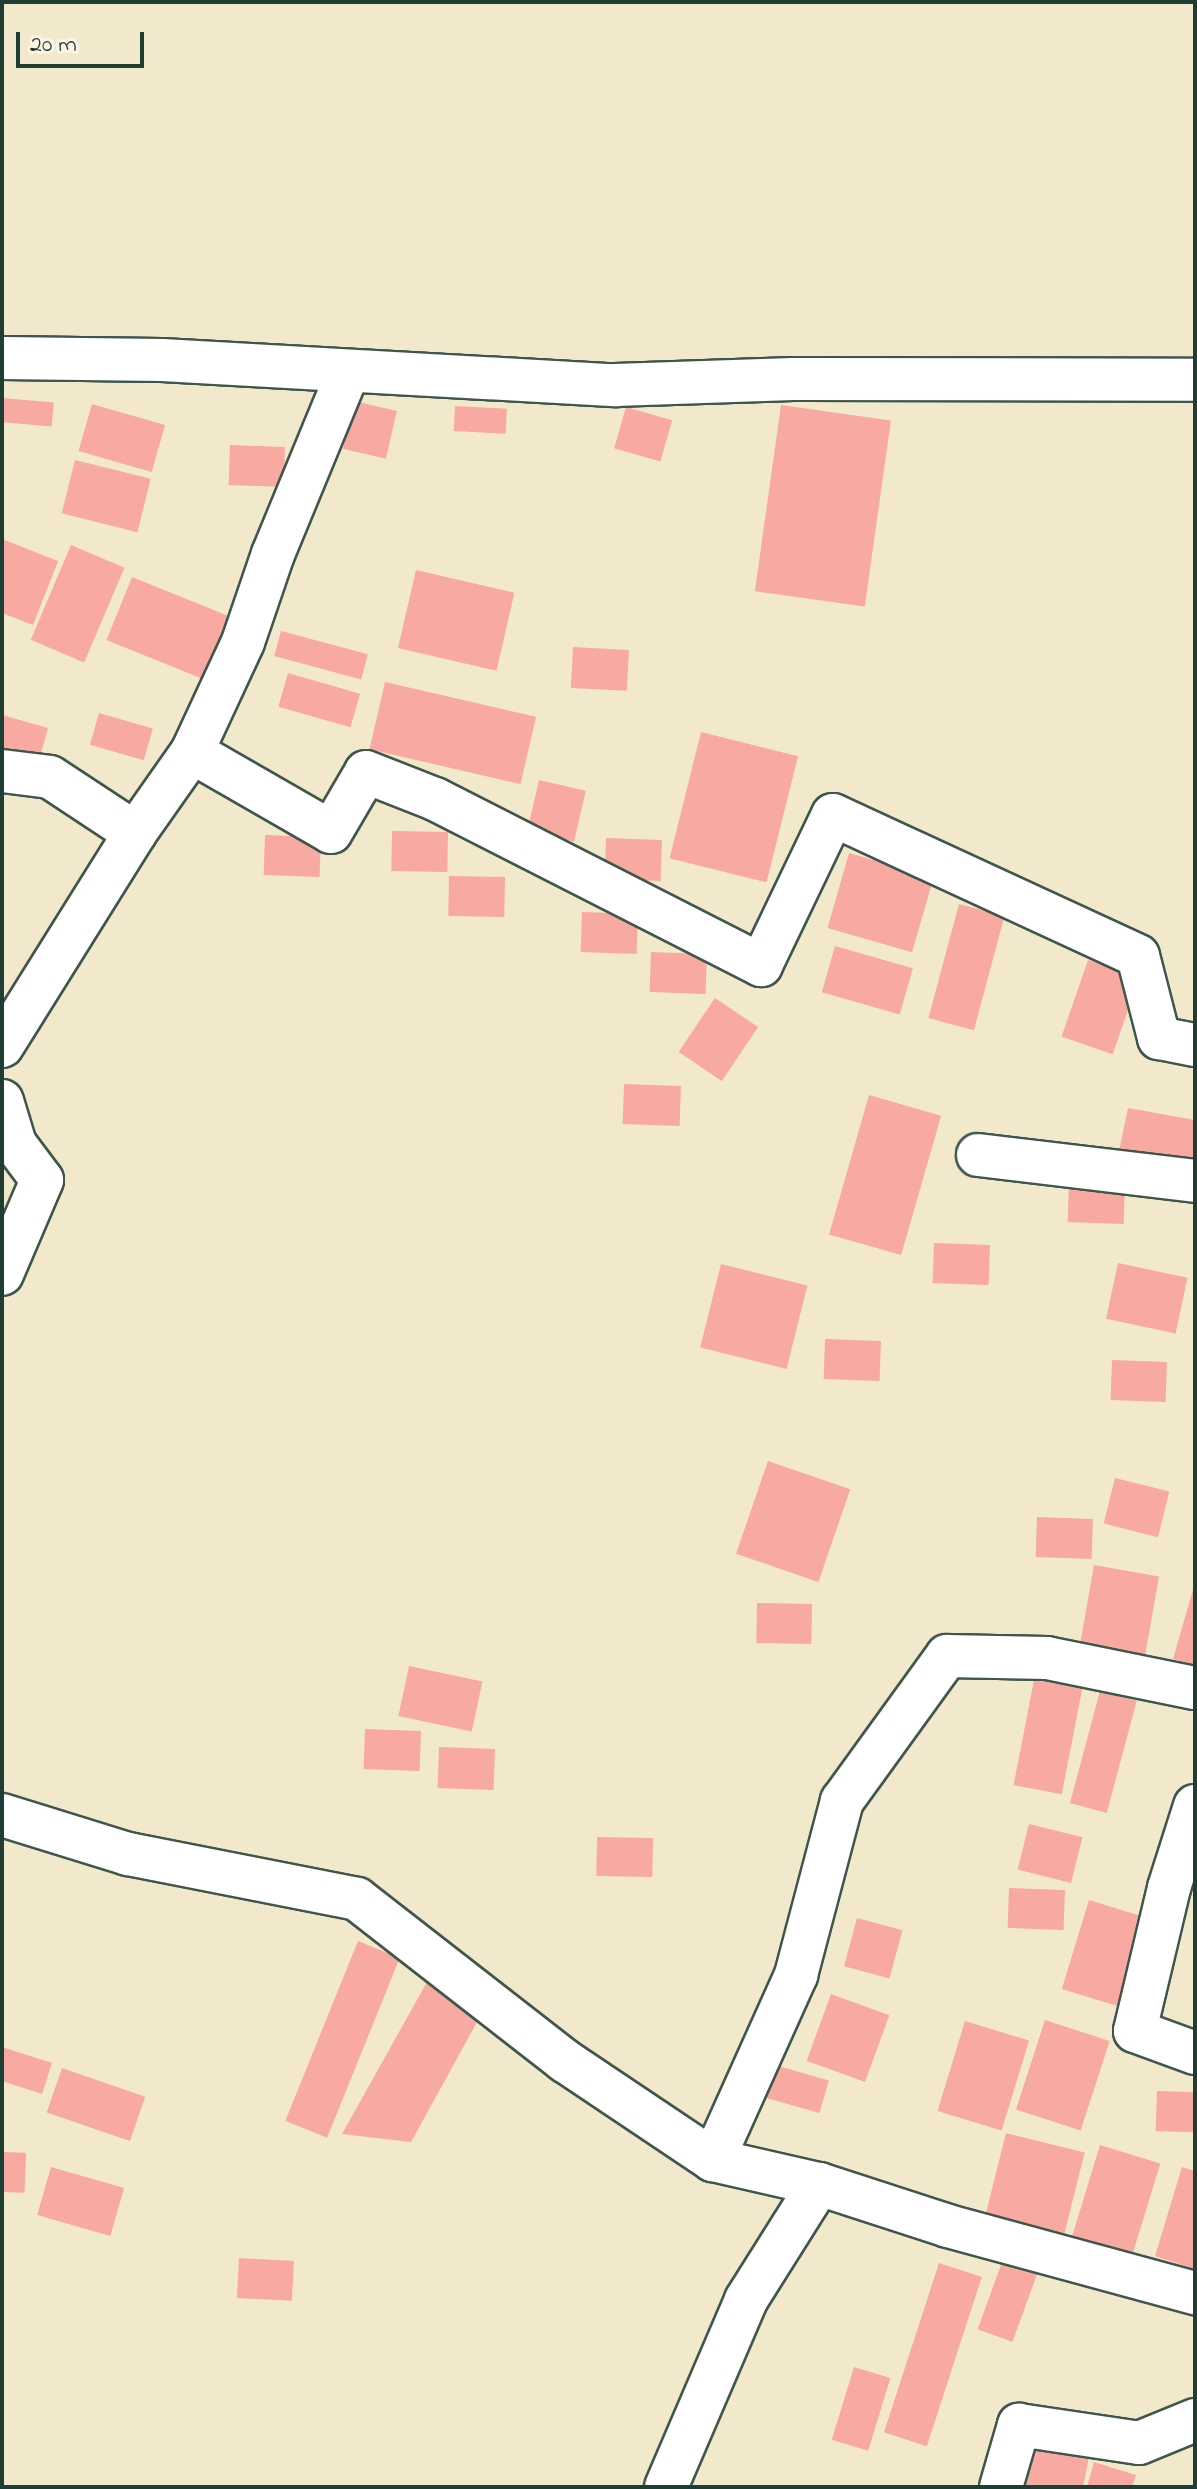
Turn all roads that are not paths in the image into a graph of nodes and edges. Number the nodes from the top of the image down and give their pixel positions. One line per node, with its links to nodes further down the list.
1 (2, 358): 2 (street)
2 (348, 372): 3 (street); 4 (street)
3 (1195, 380)
4 (192, 752): 6 (street); 7 (street)
5 (2, 771): 6 (street)
6 (135, 833): 8 (street)
7 (1195, 1045)
8 (2, 1046)
9 (2, 1101): 12 (street)
10 (978, 1155): 11 (street)
11 (1195, 1181)
12 (2, 1274)
13 (1195, 1688): 17 (street)
14 (1195, 1806): 16 (street)
15 (2, 1815): 17 (street)
16 (1195, 2053)
17 (713, 2160): 18 (street)
18 (819, 2184): 19 (street); 21 (street)
19 (1195, 2293)
20 (1195, 2420): 22 (street)
21 (666, 2487)
22 (1001, 2487)

